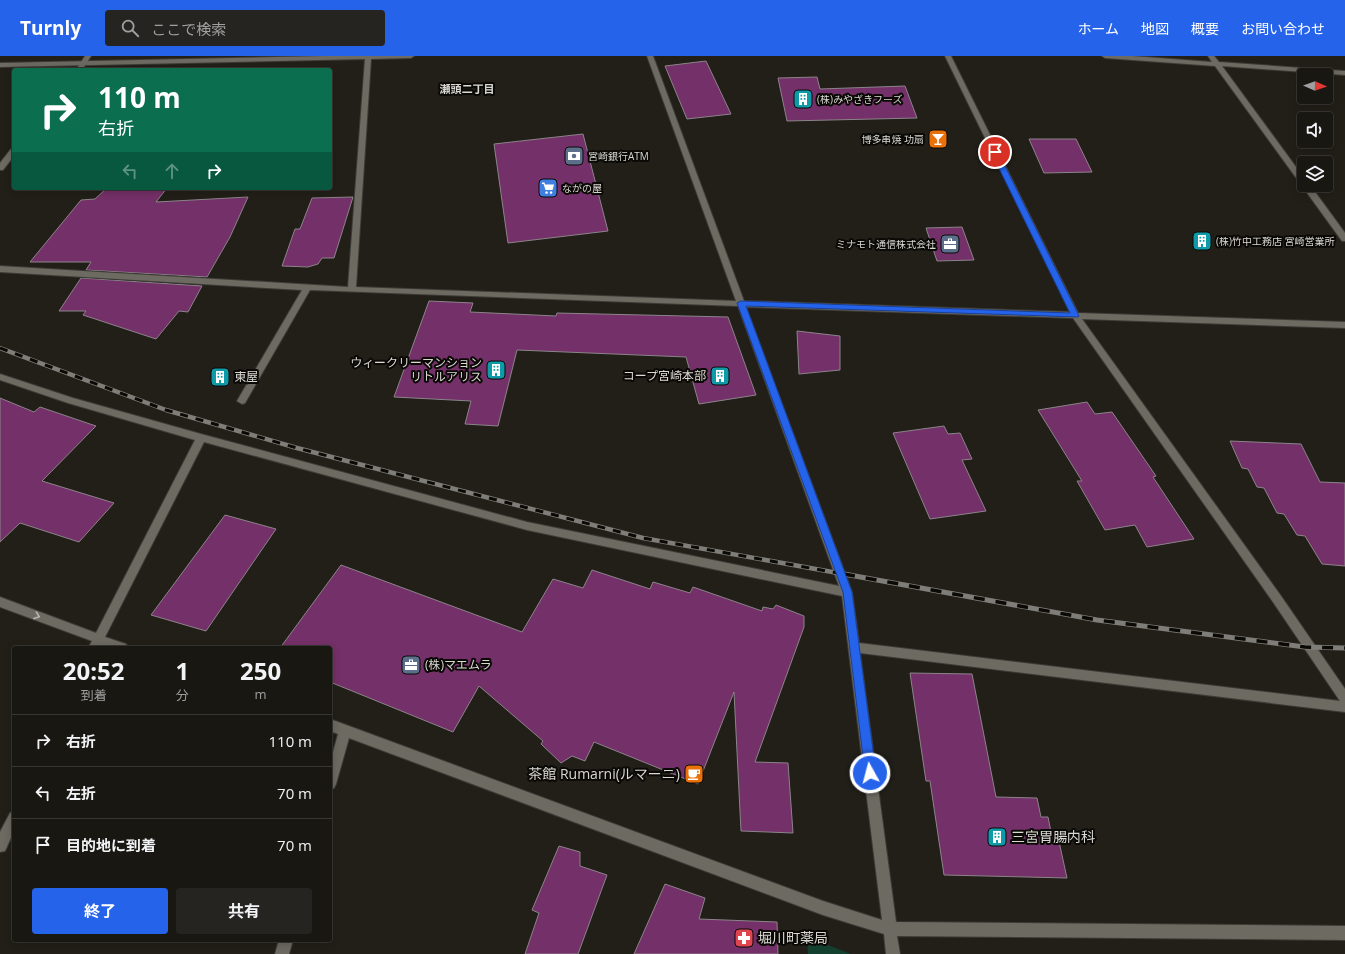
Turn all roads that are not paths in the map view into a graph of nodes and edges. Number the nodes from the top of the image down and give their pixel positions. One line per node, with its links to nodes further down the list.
1 (88, 56): 9 (street)
2 (368, 56): 3 (street); 8 (street); 21 (street)
3 (411, 56)
4 (650, 56): 22 (street)
5 (948, 56): 23 (street)
6 (1105, 56): 10 (street)
7 (1211, 56): 10 (street)
8 (304, 57): 9 (street)
9 (85, 63): 11 (street); 12 (street)
10 (1217, 64): 13 (street); 16 (street)
11 (0, 65)
12 (81, 68)
13 (1345, 73)
14 (12, 153): 15 (street)
15 (0, 168)
16 (1297, 173)
17 (1311, 192): 18 (street)
18 (1345, 239)
19 (0, 270): 20 (street)
20 (308, 287): 21 (street); 26 (street)
21 (352, 290): 22 (street)
22 (741, 303): 23 (street); 28 (street)
23 (1075, 316): 24 (street); 33 (street)
24 (1345, 325)
25 (0, 377): 27 (street)
26 (242, 401)
27 (201, 438): 28 (street); 30 (street)
28 (848, 592): 32 (street)
29 (0, 602): 30 (street, one-way to 30)
30 (97, 644): 31 (street)
31 (110, 646)
32 (855, 647): 34 (street); 40 (street)
33 (1345, 699)
34 (1345, 707)
35 (332, 727): 36 (street)
36 (345, 731): 37 (street); 40 (street)
37 (332, 777)
38 (12, 821): 39 (street)
39 (0, 846)
40 (890, 930): 41 (street); 44 (street)
41 (1345, 932)
42 (285, 942): 43 (street)
43 (282, 954)
44 (893, 954)

